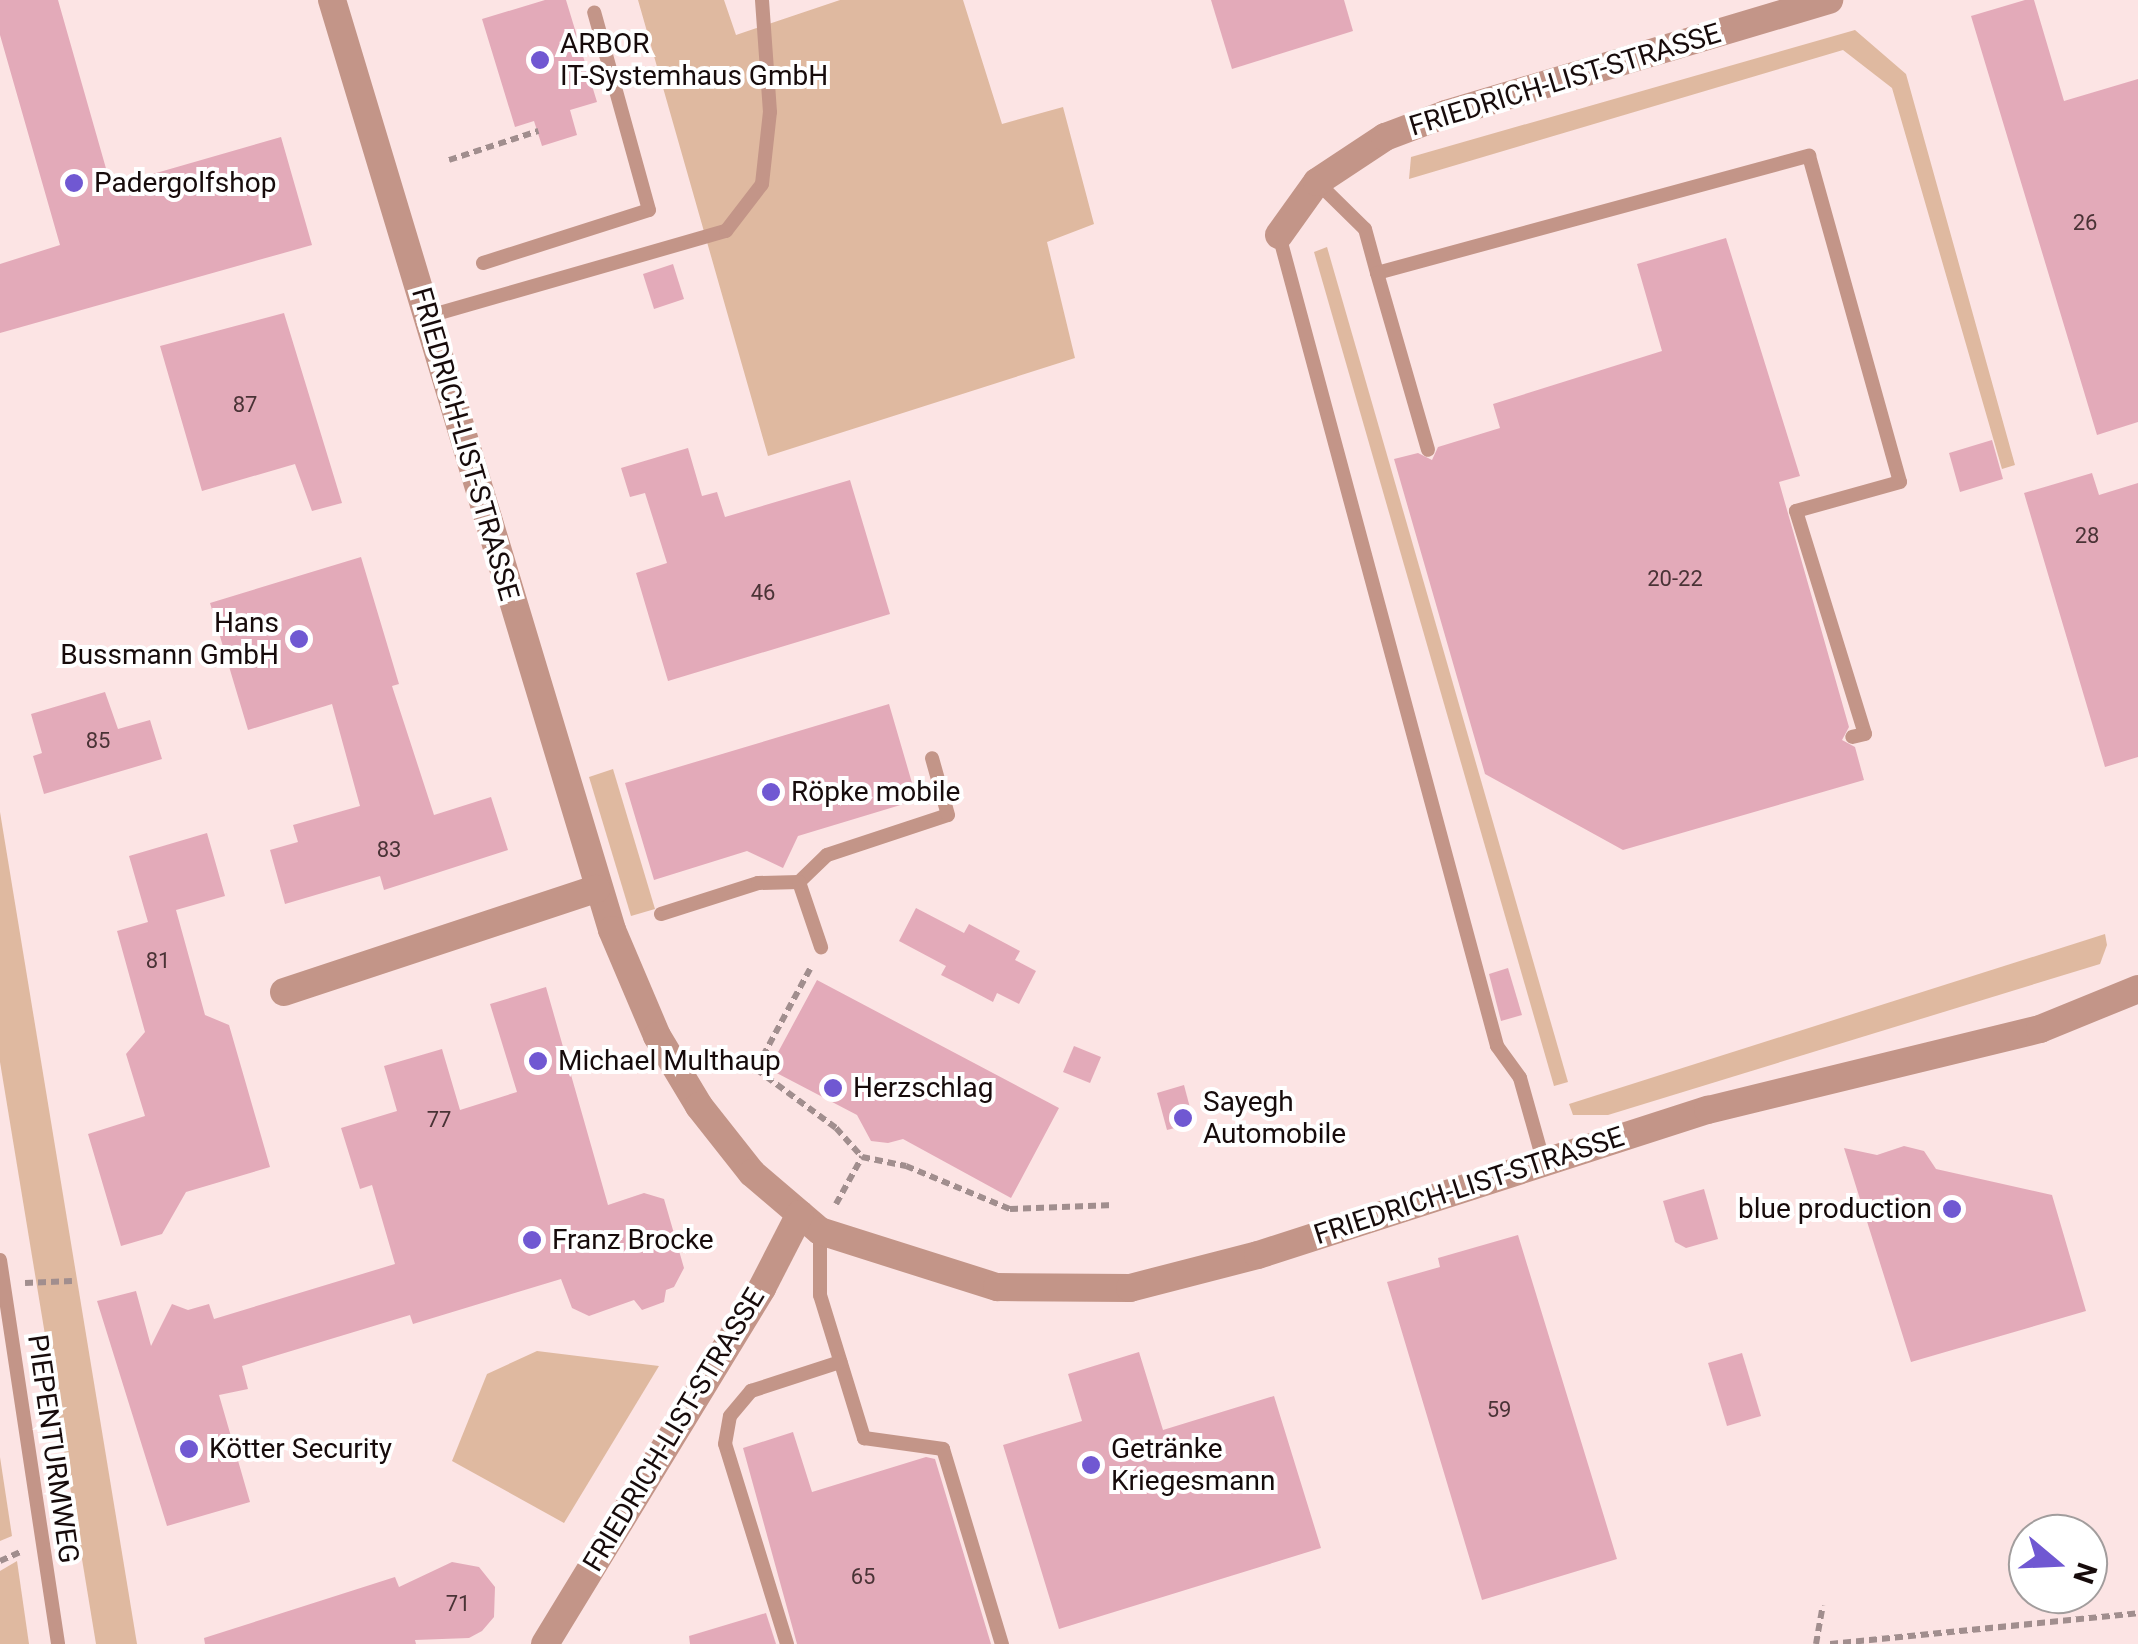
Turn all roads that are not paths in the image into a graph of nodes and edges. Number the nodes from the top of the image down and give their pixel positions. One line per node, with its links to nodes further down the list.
1 (332, 0): 9 (street, FRIEDRICH-LIST-STRASSE)
2 (762, 0): 9 (lane)
3 (1829, 0): 5 (street, FRIEDRICH-LIST-STRASSE)
4 (594, 12): 7 (lane)
5 (1316, 182): 6 (street, FRIEDRICH-LIST-STRASSE); 8 (lane)
6 (1279, 235): 19 (lane)
7 (483, 262)
8 (1376, 274): 10 (lane); 11 (lane)
9 (430, 316): 14 (street, FRIEDRICH-LIST-STRASSE)
10 (1428, 450)
11 (1852, 737)
12 (932, 758): 13 (lane)
13 (800, 882): 15 (lane); 16 (lane)
14 (596, 889): 18 (street); 20 (street, FRIEDRICH-LIST-STRASSE)
15 (661, 914)
16 (821, 947)
17 (2138, 989): 19 (street, FRIEDRICH-LIST-STRASSE)
18 (284, 992)
19 (1543, 1160): 20 (street, FRIEDRICH-LIST-STRASSE)
20 (810, 1223): 22 (lane); 24 (street, FRIEDRICH-LIST-STRASSE)
21 (0, 1260): 23 (lane, PIEPENTURMWEG)
22 (840, 1362): 25 (lane); 26 (lane)
23 (58, 1644)
24 (545, 1644)
25 (787, 1644)
26 (1002, 1644)

